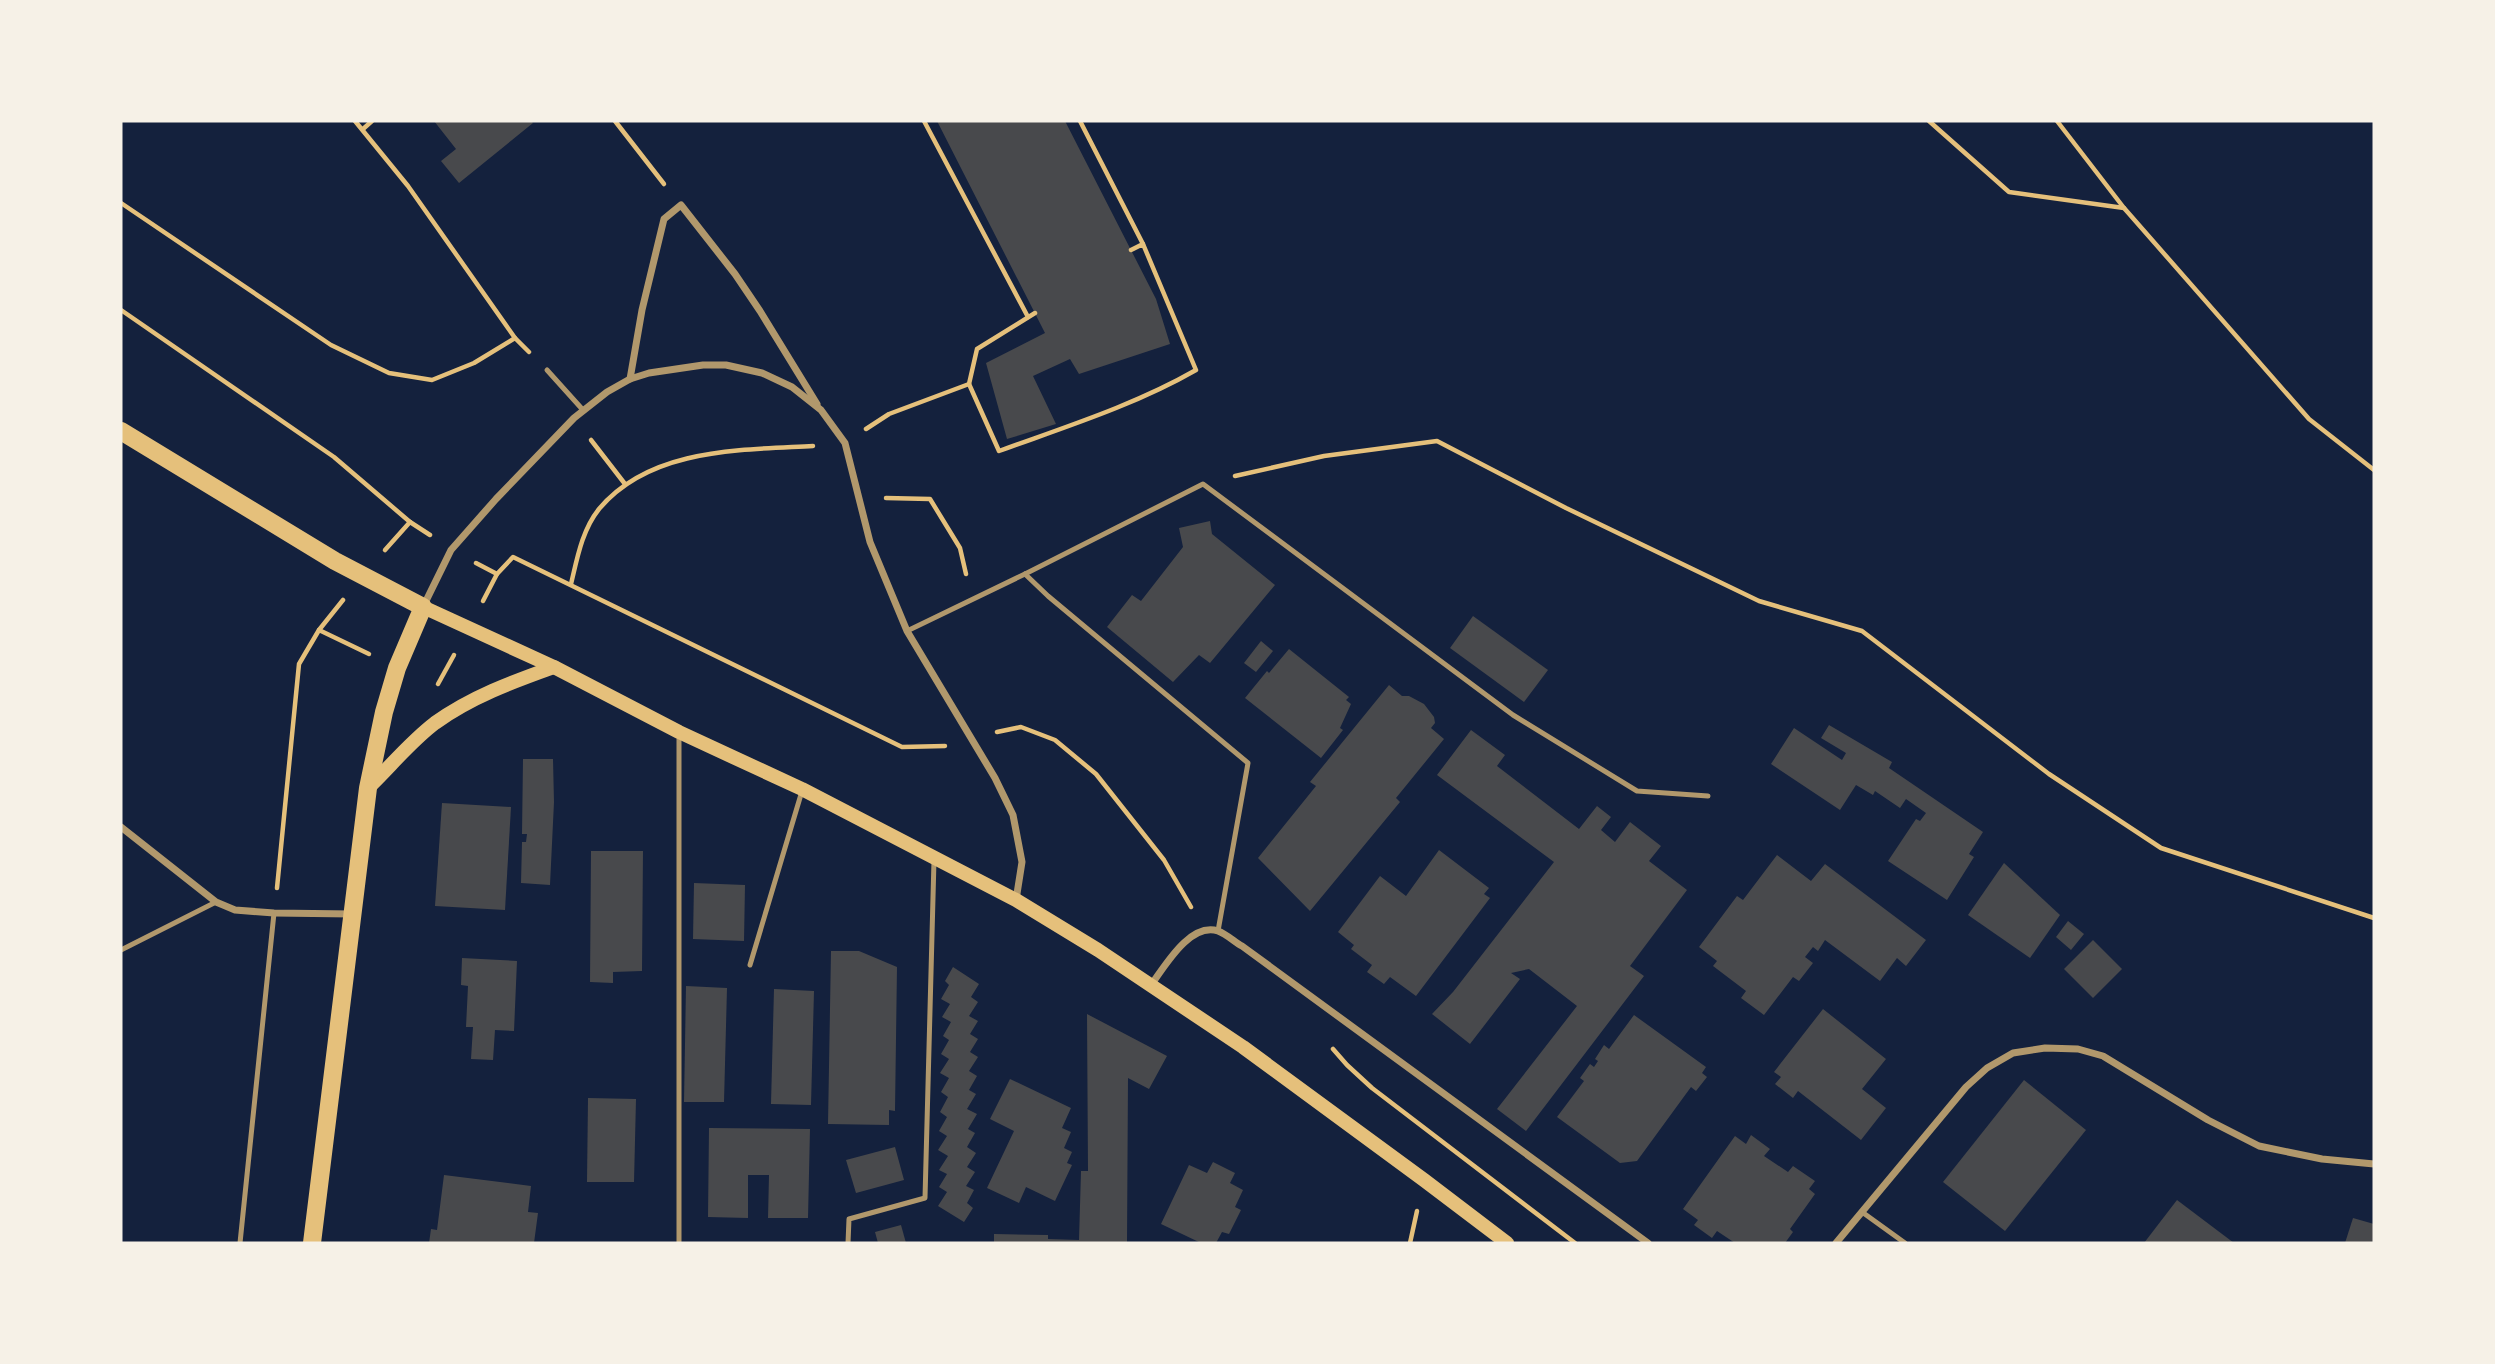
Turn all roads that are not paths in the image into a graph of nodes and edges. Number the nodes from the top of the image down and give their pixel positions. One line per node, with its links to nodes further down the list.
1 (547, 370): 3 (lane)
2 (630, 379): 3 (street); 4 (street); 4 (street)
3 (583, 410): 7 (street)
4 (821, 410): 8 (street)
5 (121, 431): 7 (main road)
6 (1025, 575): 8 (lane); 13 (lane); 20 (lane)
7 (423, 607): 9 (main road); 11 (main road)
8 (907, 631): 16 (street)
9 (554, 667): 10 (main road); 11 (main road)
10 (679, 732): 12 (main road); 28 (lane)
11 (368, 788): 19 (main road)
12 (802, 789): 15 (main road); 22 (lane)
13 (1708, 796)
14 (121, 827): 17 (street)
15 (934, 856): 16 (main road); 29 (lane)
16 (1016, 900): 23 (main road)
17 (216, 902): 18 (street); 21 (lane)
18 (274, 913): 19 (street); 26 (lane)
19 (353, 914): 27 (main road)
20 (1218, 931): 23 (street); 31 (street)
21 (121, 950)
22 (750, 965)
23 (1151, 985): 30 (main road)
24 (2374, 1164): 25 (street)
25 (1862, 1212): 32 (street); 33 (lane)
26 (240, 1243)
27 (312, 1243)
28 (679, 1243)
29 (849, 1243)
30 (1507, 1243)
31 (1648, 1243)
32 (1836, 1243)
33 (1905, 1243)

